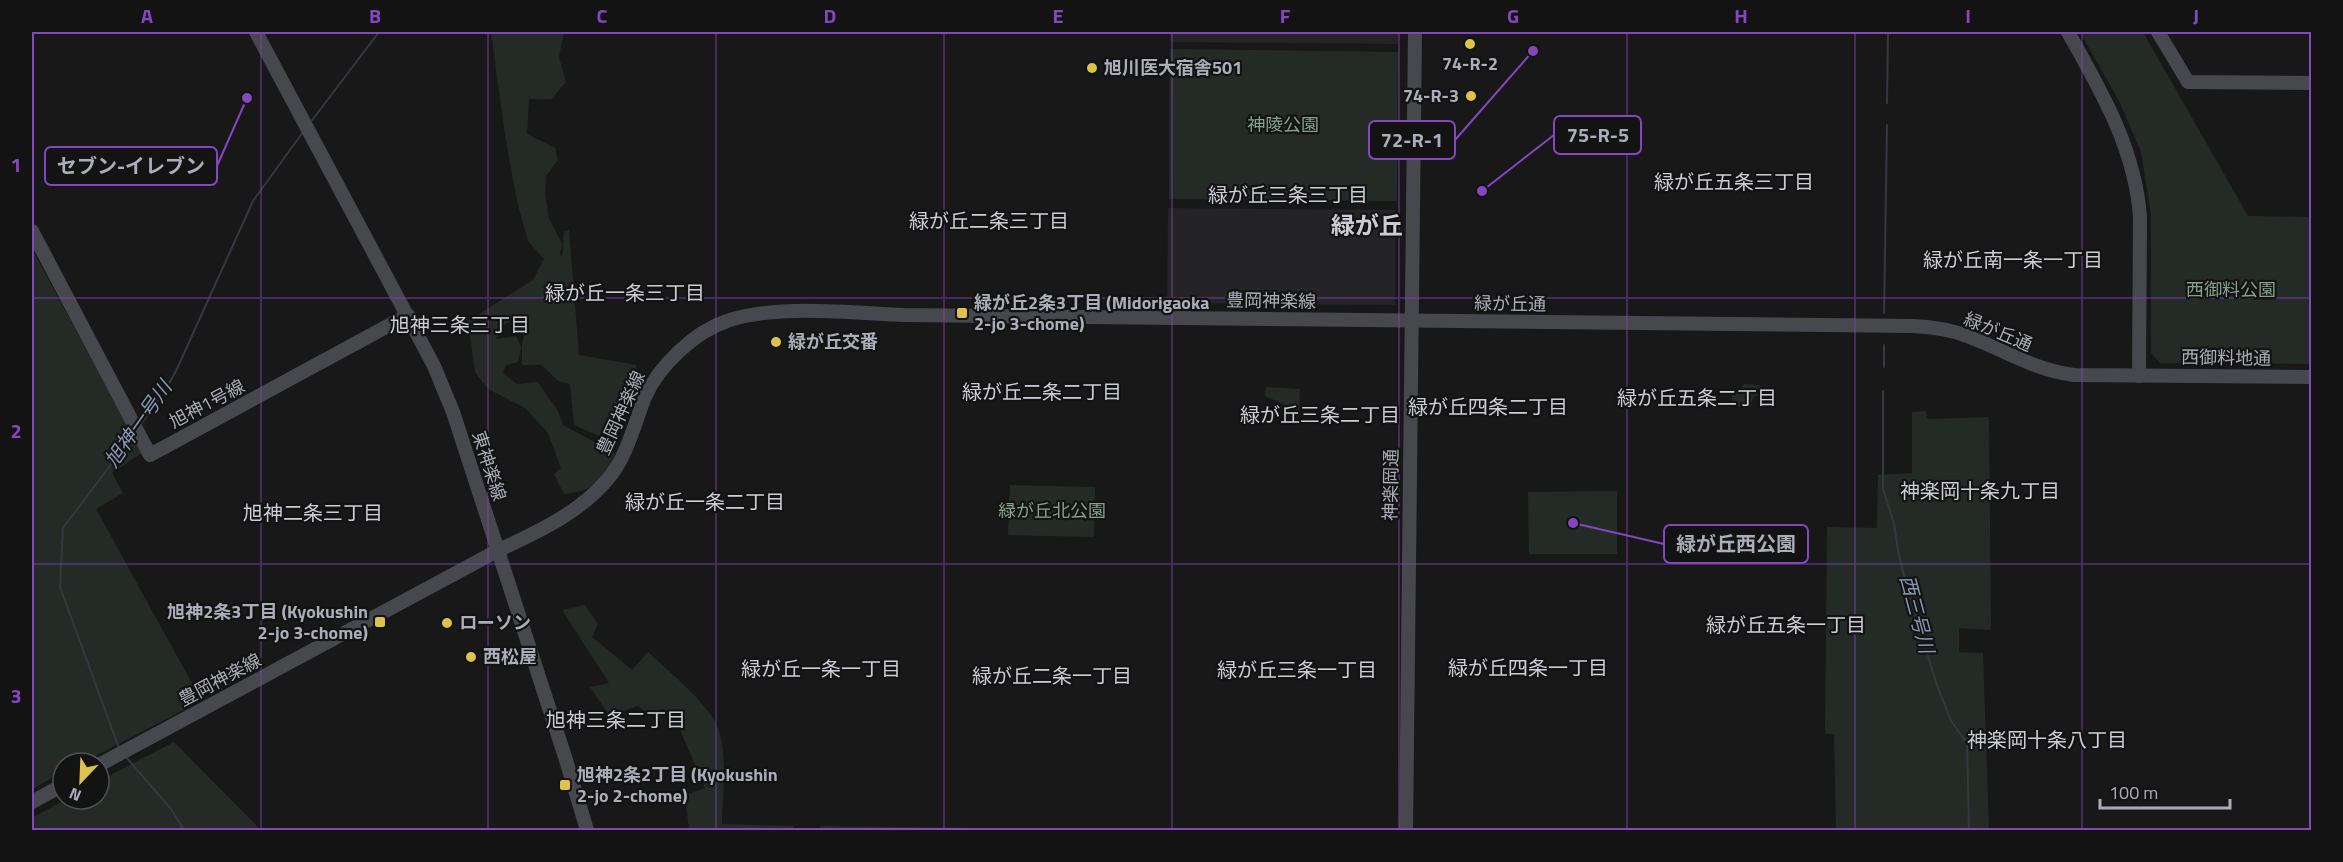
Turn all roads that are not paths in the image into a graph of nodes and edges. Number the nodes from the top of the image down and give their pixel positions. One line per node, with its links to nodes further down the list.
1 (256, 32): 7 (street, 東神楽線)
2 (1415, 32): 8 (street, 神楽岡通)
3 (2068, 32): 9 (street)
4 (2158, 32): 5 (street)
5 (2312, 83)
6 (32, 231): 7 (street, 旭神1号線)
7 (408, 315): 11 (street, 東神楽線)
8 (1411, 320): 9 (street, 緑が丘通); 11 (street, 豊岡神楽線); 16 (street, 神楽岡通)
9 (2139, 376): 10 (street, 西御料地通)
10 (2312, 377)
11 (497, 551): 12 (street, 豊岡神楽線); 15 (street, 東神楽線)
12 (111, 759)
13 (51, 792): 14 (street)
14 (32, 802)
15 (587, 831)
16 (1406, 831)

